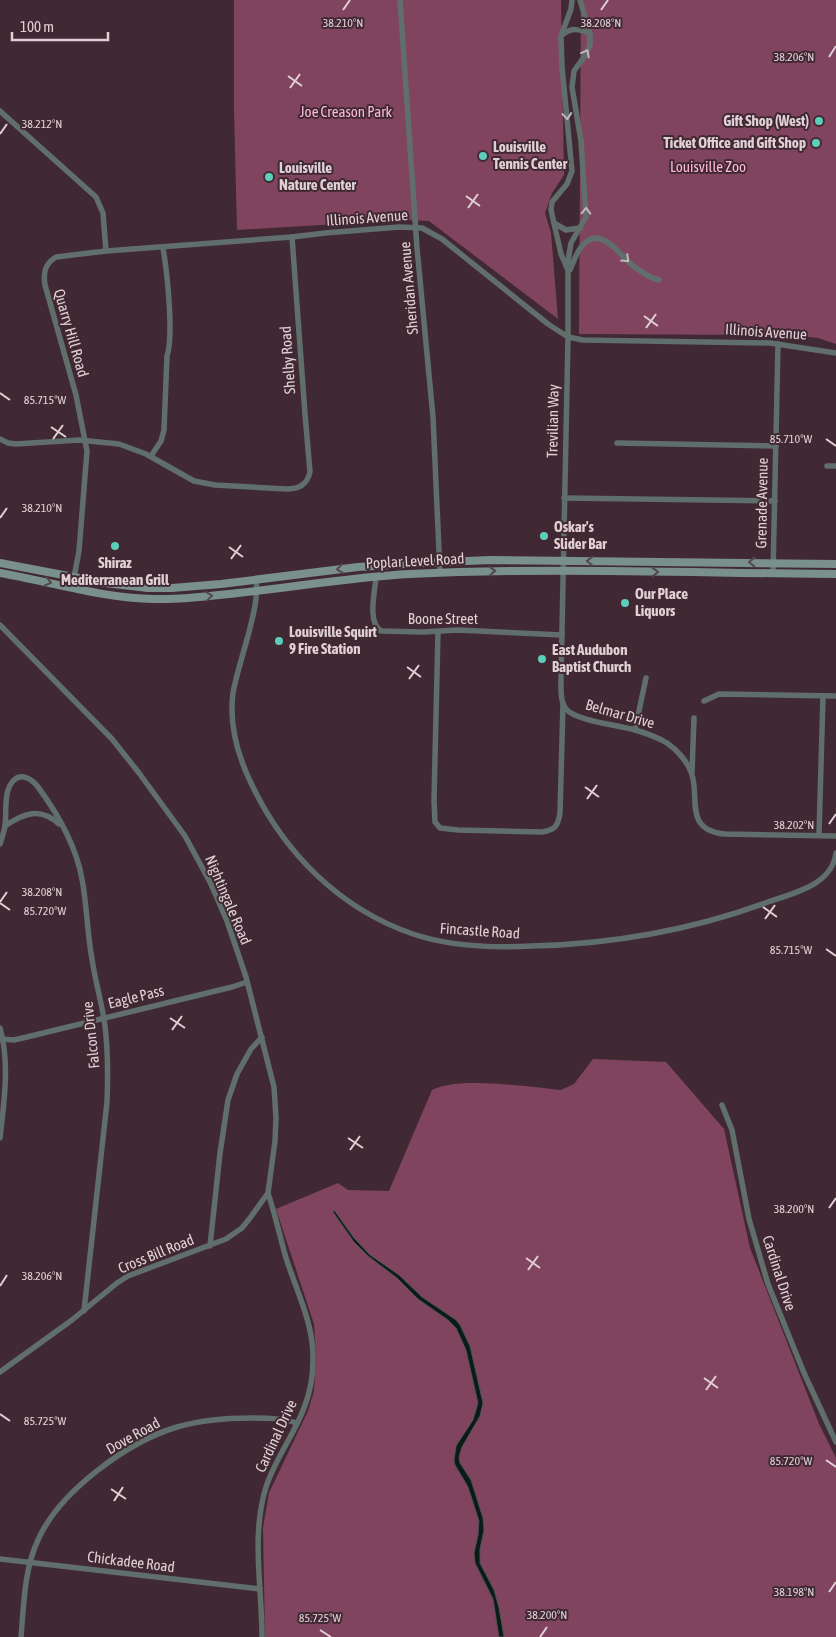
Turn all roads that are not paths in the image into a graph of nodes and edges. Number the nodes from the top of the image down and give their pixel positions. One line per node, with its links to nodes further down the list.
1 (400, 0): 8 (street, Sheridan Avenue)
2 (572, 0): 5 (street, Trevilian Way)
3 (580, 0): 4 (street)
4 (590, 34): 5 (street); 9 (street, Trevilian Way, one-way to 4)
5 (561, 36): 7 (street, Trevilian Way, one-way to 7)
6 (0, 111): 12 (street)
7 (554, 223): 9 (street); 13 (street, Trevilian Way)
8 (416, 227): 10 (street, Illinois Avenue); 15 (street, Illinois Avenue); 28 (street, Sheridan Avenue)
9 (580, 228): 13 (street, Trevilian Way)
10 (292, 237): 11 (street, Illinois Avenue); 22 (street, Shelby Road)
11 (163, 248): 12 (street, Illinois Avenue); 22 (street)
12 (106, 251): 19 (street, Quarry Hill Road)
13 (569, 272): 14 (street, one-way to 14); 15 (street, Trevilian Way)
14 (659, 280)
15 (568, 337): 16 (street, Illinois Avenue); 25 (street, Trevilian Way)
16 (778, 344): 17 (street, Illinois Avenue); 21 (street, Grenade Avenue)
17 (836, 353)
18 (0, 438): 19 (street)
19 (86, 442): 22 (street); 37 (street, Quarry Hill Road)
20 (617, 443): 21 (street)
21 (776, 446): 26 (street, Grenade Avenue)
22 (151, 456)
23 (827, 466): 24 (street)
24 (836, 466)
25 (564, 498): 26 (street); 27 (street, Trevilian Way)
26 (775, 501): 29 (street, Grenade Avenue)
27 (564, 561): 28 (main road, Poplar Level Road); 29 (main road, Poplar Level Road, one-way to 27); 32 (street, Trevilian Way)
28 (440, 562): 34 (street, Sheridan Avenue); 39 (main road, Poplar Level Road, one-way to 39)
29 (774, 562): 31 (main road, Poplar Level Road); 35 (street, Grenade Avenue)
30 (0, 563): 37 (main road, Poplar Level Road)
31 (836, 564)
32 (563, 571): 34 (main road, Poplar Level Road, one-way to 32); 35 (main road, Poplar Level Road, one-way to 35); 44 (street)
33 (0, 573): 40 (main road, Poplar Level Road, one-way to 40)
34 (440, 573): 38 (main road, Poplar Level Road)
35 (773, 574): 36 (main road, Poplar Level Road)
36 (836, 574)
37 (74, 577): 39 (main road, Poplar Level Road); 40 (street, Quarry Hill Road)
38 (376, 577): 41 (main road, Poplar Level Road); 43 (street, Boone Street)
39 (256, 580): 41 (street, Fincastle Road)
40 (72, 588): 41 (main road, Poplar Level Road, one-way to 41)
41 (258, 591): 58 (street, Fincastle Road)
42 (0, 625): 59 (street, Nightingale Road)
43 (438, 632): 44 (street, Boone Street); 49 (street)
44 (562, 635): 49 (street)
45 (646, 678): 51 (street)
46 (824, 696): 47 (street); 48 (street); 55 (street)
47 (836, 696)
48 (704, 701)
49 (563, 702): 51 (street, Belmar Drive)
50 (694, 718): 52 (street)
51 (635, 730): 52 (street, Belmar Drive)
52 (692, 772): 55 (street)
53 (5, 826): 54 (street); 54 (street, Falcon Drive); 57 (street)
54 (64, 828): 60 (street, Falcon Drive)
55 (820, 835): 56 (street)
56 (836, 836)
57 (0, 844)
58 (836, 853)
59 (247, 982): 60 (street, Eagle Pass); 62 (street, Nightingale Road)
60 (104, 1018): 63 (street, Eagle Pass); 68 (street, Falcon Drive)
61 (0, 1028): 63 (street)
62 (262, 1038): 66 (street, Nightingale Road); 67 (street)
63 (1, 1039): 65 (street)
64 (722, 1105): 71 (street, Cardinal Drive)
65 (0, 1138)
66 (268, 1193): 67 (street, Cross Bill Road); 70 (street, Cardinal Drive)
67 (210, 1246): 68 (street, Cross Bill Road)
68 (84, 1311): 69 (street, Cross Bill Road)
69 (0, 1372)
70 (297, 1423): 73 (street, Dove Road); 74 (street, Cardinal Drive)
71 (836, 1441)
72 (0, 1559): 73 (street, Chickadee Road)
73 (30, 1562): 74 (street, Chickadee Road); 75 (street, Dove Road)
74 (260, 1589): 76 (street, Cardinal Drive)
75 (21, 1637)
76 (262, 1637)

